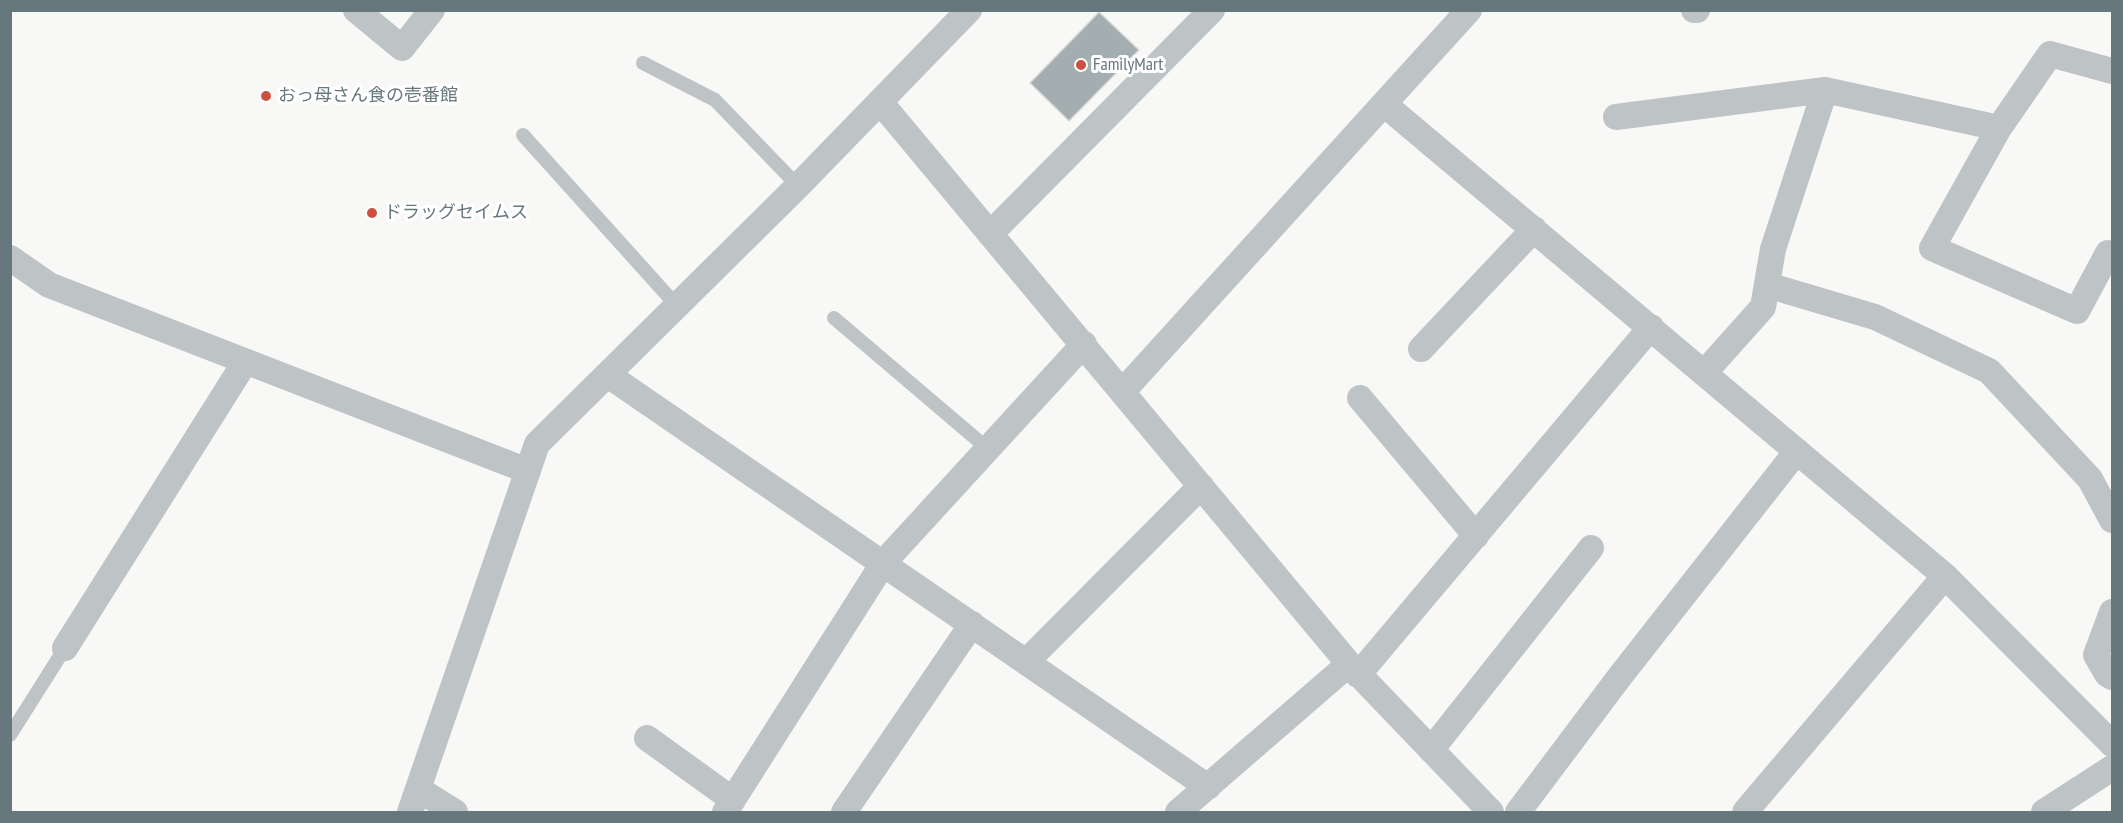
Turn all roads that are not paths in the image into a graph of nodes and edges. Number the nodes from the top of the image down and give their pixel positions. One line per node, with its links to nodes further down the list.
1 (356, 10): 2 (street)
2 (432, 10)
3 (969, 10): 9 (street)
4 (1212, 10): 16 (street)
5 (1469, 10): 10 (street)
6 (643, 63): 14 (lane)
7 (2112, 71): 12 (street)
8 (1825, 90): 11 (street); 12 (street); 19 (street)
9 (881, 103): 14 (street); 16 (street)
10 (1384, 104): 15 (street); 28 (street)
11 (1616, 117)
12 (1999, 128): 17 (street)
13 (523, 135): 20 (lane)
14 (798, 186): 20 (street)
15 (1534, 229): 22 (street); 24 (street)
16 (990, 234): 23 (street)
17 (2111, 253)
18 (10, 258): 25 (street)
19 (1767, 285): 26 (street); 34 (street)
20 (677, 306): 27 (street)
21 (834, 318): 30 (lane)
22 (1651, 327): 26 (street); 35 (street)
23 (1084, 344): 28 (street); 30 (street)
24 (1421, 349)
25 (245, 362): 32 (street); 41 (street)
26 (1705, 372): 31 (street)
27 (608, 375): 32 (street); 37 (street)
28 (1123, 391): 33 (street)
29 (1360, 398): 35 (street)
30 (988, 449): 37 (street)
31 (1797, 451): 38 (street); 58 (street)
32 (528, 471): 51 (street)
33 (1201, 486): 42 (street); 43 (street)
34 (2112, 520)
35 (1476, 536): 43 (street)
36 (1591, 548): 48 (street)
37 (884, 562): 40 (street); 52 (street)
38 (1945, 576): 47 (street); 59 (street)
39 (2112, 612): 44 (street)
40 (972, 624): 42 (street); 56 (street)
41 (65, 648): 45 (lane)
42 (1027, 661): 50 (street)
43 (1354, 669): 48 (street); 50 (street)
44 (2112, 677)
45 (10, 735)
46 (647, 738): 52 (street)
47 (2112, 744)
48 (1431, 750): 53 (street)
49 (2112, 768): 60 (street)
50 (1208, 787): 57 (street)
51 (418, 789): 54 (street); 55 (street)
52 (729, 806)
53 (1489, 812)
54 (410, 813)
55 (454, 813)
56 (844, 813)
57 (1178, 813)
58 (1518, 813)
59 (1745, 813)
60 (2044, 813)

